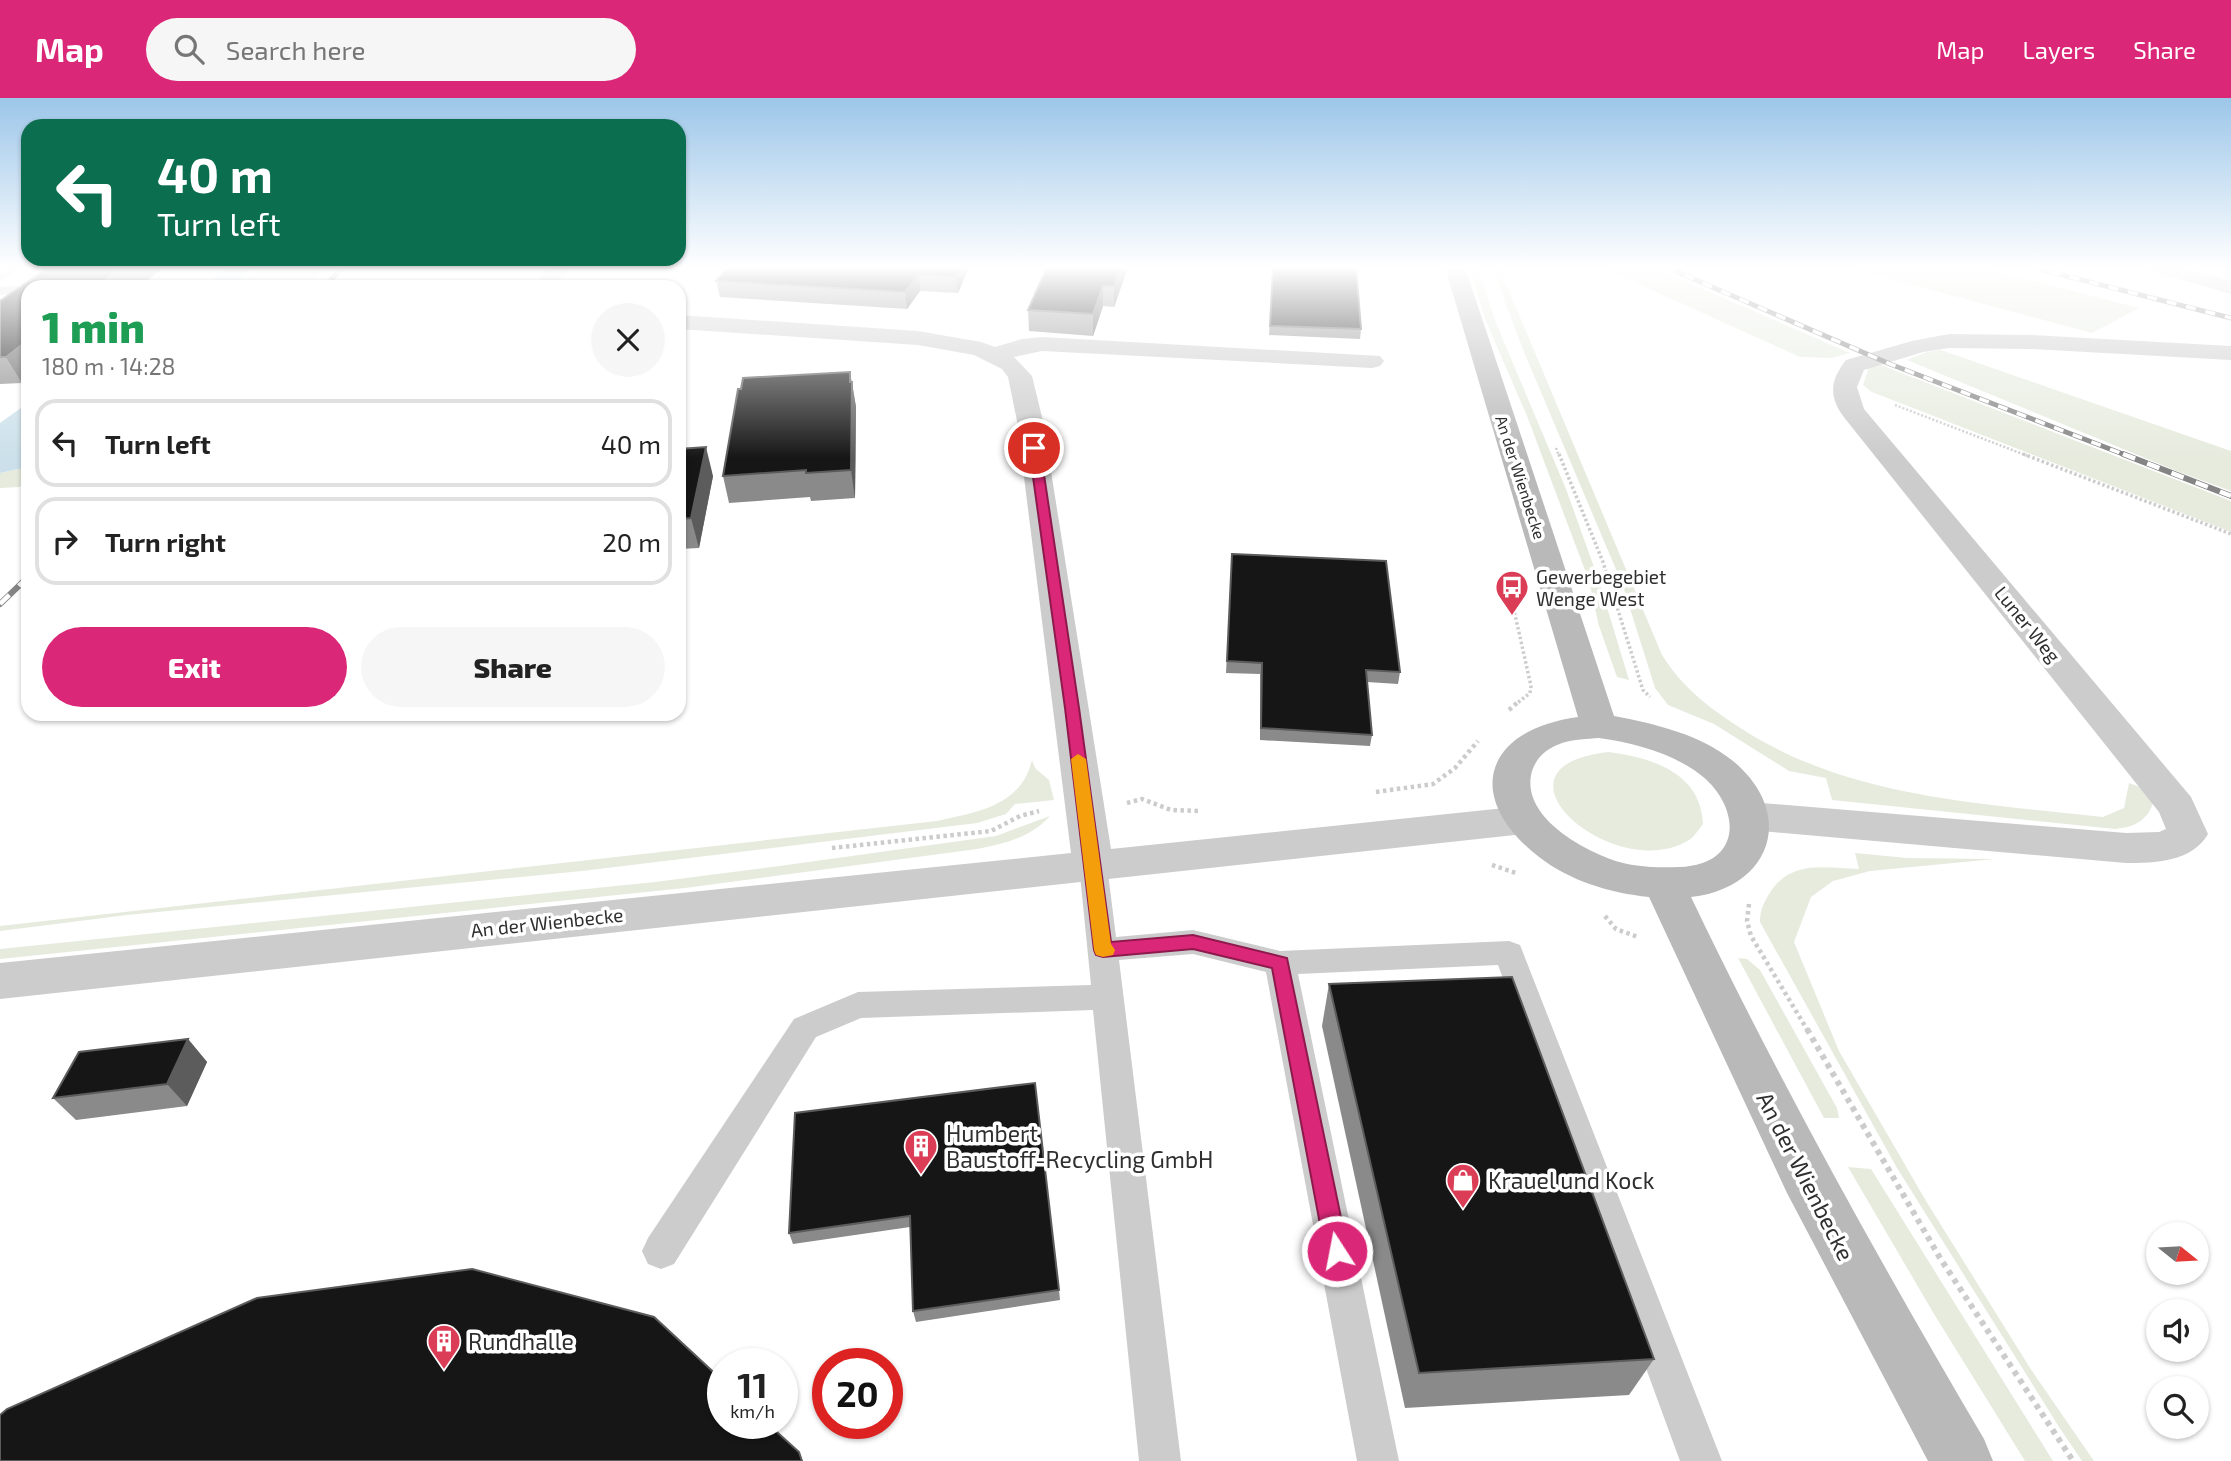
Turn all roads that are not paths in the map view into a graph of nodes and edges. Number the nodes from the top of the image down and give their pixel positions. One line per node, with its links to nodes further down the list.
1 (804, 331): 4 (street)
2 (1475, 331): 6 (street, An der Wienbecke)
3 (2231, 353): 7 (street, Luner Weg)
4 (995, 355): 5 (street); 9 (street)
5 (1371, 361)
6 (1600, 726): 7 (street); 8 (street)
7 (1751, 816): 10 (street)
8 (1524, 820): 9 (street, An der Wienbecke); 10 (street)
9 (1093, 865): 11 (lane); 13 (street, An der Wienbecke)
10 (1664, 884): 19 (street, An der Wienbecke)
11 (1103, 950): 12 (lane); 14 (lane)
12 (1280, 963): 17 (lane); 18 (lane)
13 (0, 981)
14 (1108, 997): 15 (lane); 16 (lane)
15 (661, 1251)
16 (1160, 1461)
17 (1378, 1461)
18 (1700, 1461)
19 (1962, 1461)

